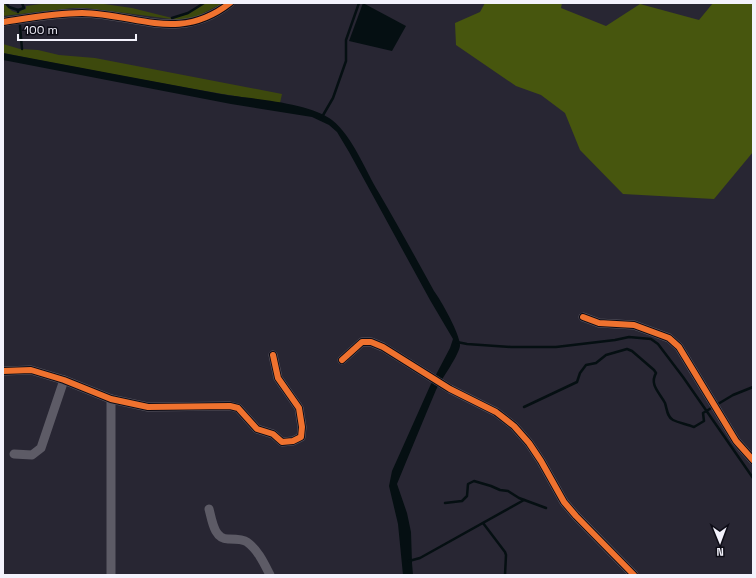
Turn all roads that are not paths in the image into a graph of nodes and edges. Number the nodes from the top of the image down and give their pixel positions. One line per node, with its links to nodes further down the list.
1 (230, 3): 2 (street)
2 (3, 22)
3 (583, 318): 10 (street)
4 (273, 355): 8 (street)
5 (342, 360): 14 (street)
6 (3, 370): 7 (street)
7 (64, 380): 8 (street); 9 (street)
8 (112, 399): 12 (street)
9 (14, 454)
10 (753, 460)
11 (209, 509): 13 (street)
12 (111, 575)
13 (270, 575)
14 (634, 575)

